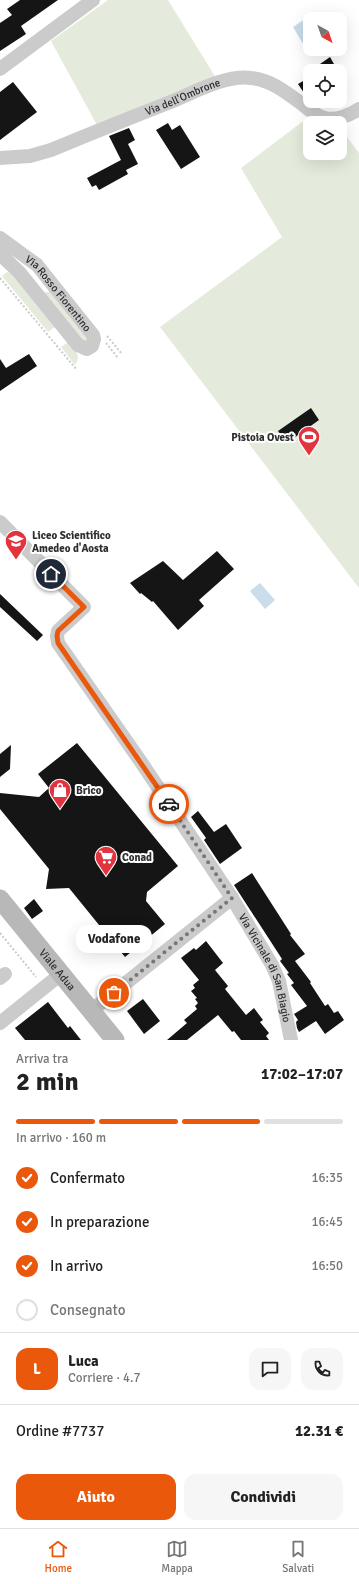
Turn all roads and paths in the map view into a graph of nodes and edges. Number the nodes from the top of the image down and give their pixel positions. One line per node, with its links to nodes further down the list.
1 (93, 0): 2 (street)
2 (0, 69)
3 (359, 109): 4 (street, Via dell'Ombrone)
4 (0, 158)
5 (0, 238): 8 (street, Via Rosso Fiorentino)
6 (0, 254): 9 (street, Via Rosso Fiorentino)
7 (0, 278): 10 (path)
8 (51, 282): 9 (street); 9 (street, Via Rosso Fiorentino)
9 (36, 294)
10 (77, 370)
11 (0, 522): 12 (street, Via Vicinale di San Biagio)
12 (232, 898): 17 (street, Via Vicinale di San Biagio); 20 (street, Via Vicinale di San Biagio)
13 (0, 899): 15 (main road, Viale Adua)
14 (0, 933): 16 (path)
15 (61, 974): 16 (street); 17 (main road, Viale Adua)
16 (45, 988): 18 (street)
17 (91, 1011): 19 (main road, Viale Adua)
18 (0, 1023)
19 (115, 1040)
20 (291, 1040)

